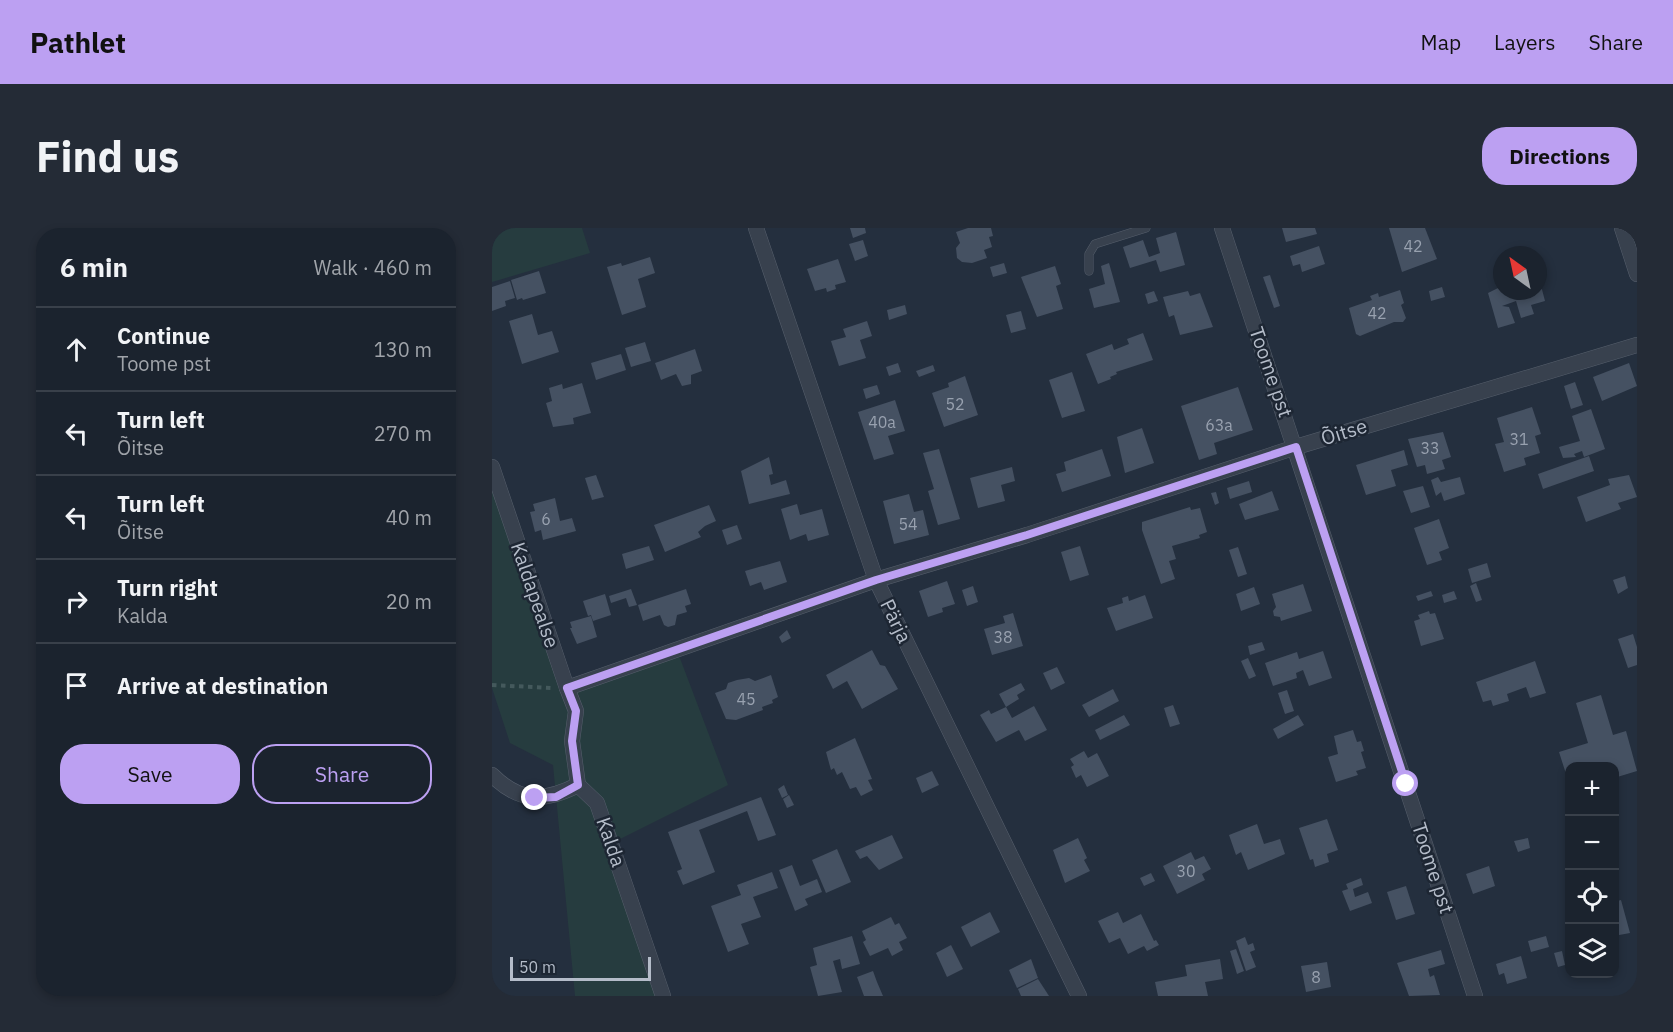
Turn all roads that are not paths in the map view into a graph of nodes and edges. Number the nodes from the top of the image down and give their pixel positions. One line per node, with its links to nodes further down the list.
1 (756, 228): 10 (street, Pärja)
2 (1146, 228): 5 (lane)
3 (1222, 228): 8 (street, Toome pst)
4 (1622, 228): 6 (street)
5 (1089, 271)
6 (1637, 274)
7 (1637, 345): 8 (street, Õitse)
8 (1296, 447): 10 (street, Õitse); 16 (street, Toome pst)
9 (492, 467): 11 (street, Kaldapealse)
10 (876, 580): 11 (street, Õitse); 15 (street, Pärja)
11 (567, 688): 13 (street)
12 (492, 775): 13 (street)
13 (578, 785): 14 (street, Kalda)
14 (663, 996)
15 (1078, 996)
16 (1474, 996)

